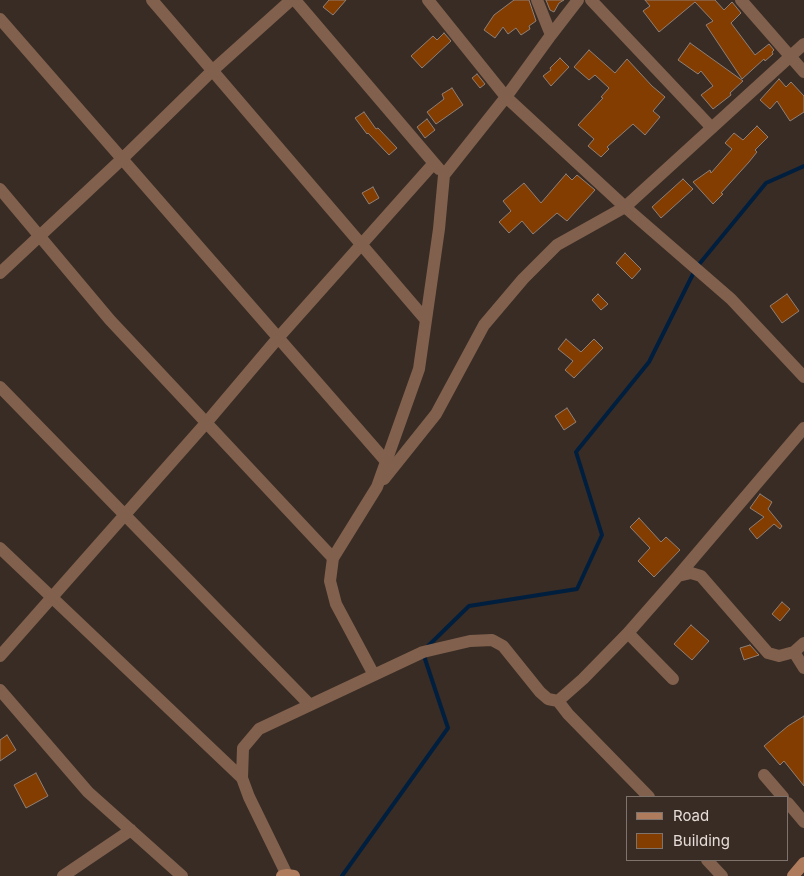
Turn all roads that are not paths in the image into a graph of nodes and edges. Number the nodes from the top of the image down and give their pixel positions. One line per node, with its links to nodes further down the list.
1 (152, 0): 13 (street)
2 (291, 0): 13 (street)
3 (295, 0): 18 (street)
4 (428, 0): 15 (street)
5 (537, 0): 10 (street)
6 (578, 0): 10 (street)
7 (590, 0): 16 (street)
8 (741, 0): 12 (street)
9 (0, 20): 17 (street)
10 (551, 35): 15 (street)
11 (804, 44): 12 (street)
12 (790, 57): 14 (street); 16 (street)
13 (212, 70): 17 (street); 23 (street)
14 (804, 72)
15 (506, 96): 19 (street); 21 (street)
16 (712, 128): 21 (street)
17 (122, 159): 22 (street); 26 (street)
18 (434, 162): 19 (street); 23 (street)
19 (444, 175): 25 (street)
20 (0, 189): 22 (street)
21 (625, 208): 27 (street); 31 (street)
22 (39, 236): 24 (street); 29 (street)
23 (361, 244): 25 (street); 26 (street)
24 (0, 273)
25 (426, 320): 31 (street)
26 (278, 338): 29 (street); 31 (street)
27 (804, 377)
28 (0, 387): 32 (street)
29 (206, 423): 32 (street); 34 (street)
30 (804, 428): 35 (street)
31 (389, 465): 34 (street)
32 (125, 515): 36 (street); 46 (street)
33 (0, 548): 36 (street)
34 (333, 558): 42 (street)
35 (678, 576): 37 (street); 39 (street)
36 (52, 597): 40 (street); 48 (street)
37 (628, 633): 43 (street); 45 (street)
38 (804, 643): 39 (street)
39 (794, 652): 41 (street)
40 (0, 656)
41 (804, 668)
42 (374, 675): 45 (street); 46 (street)
43 (673, 679)
44 (0, 690): 53 (street)
45 (558, 701): 49 (street)
46 (310, 705): 48 (street)
47 (764, 775): 50 (street)
48 (242, 778): 58 (street)
49 (648, 796)
50 (782, 796)
51 (789, 804): 52 (street)
52 (804, 822)
53 (131, 830): 56 (street); 57 (street)
54 (708, 861): 59 (street)
55 (804, 863): 60 (street)
56 (63, 876)
57 (182, 876)
58 (288, 876)
59 (722, 876)
60 (793, 876)

